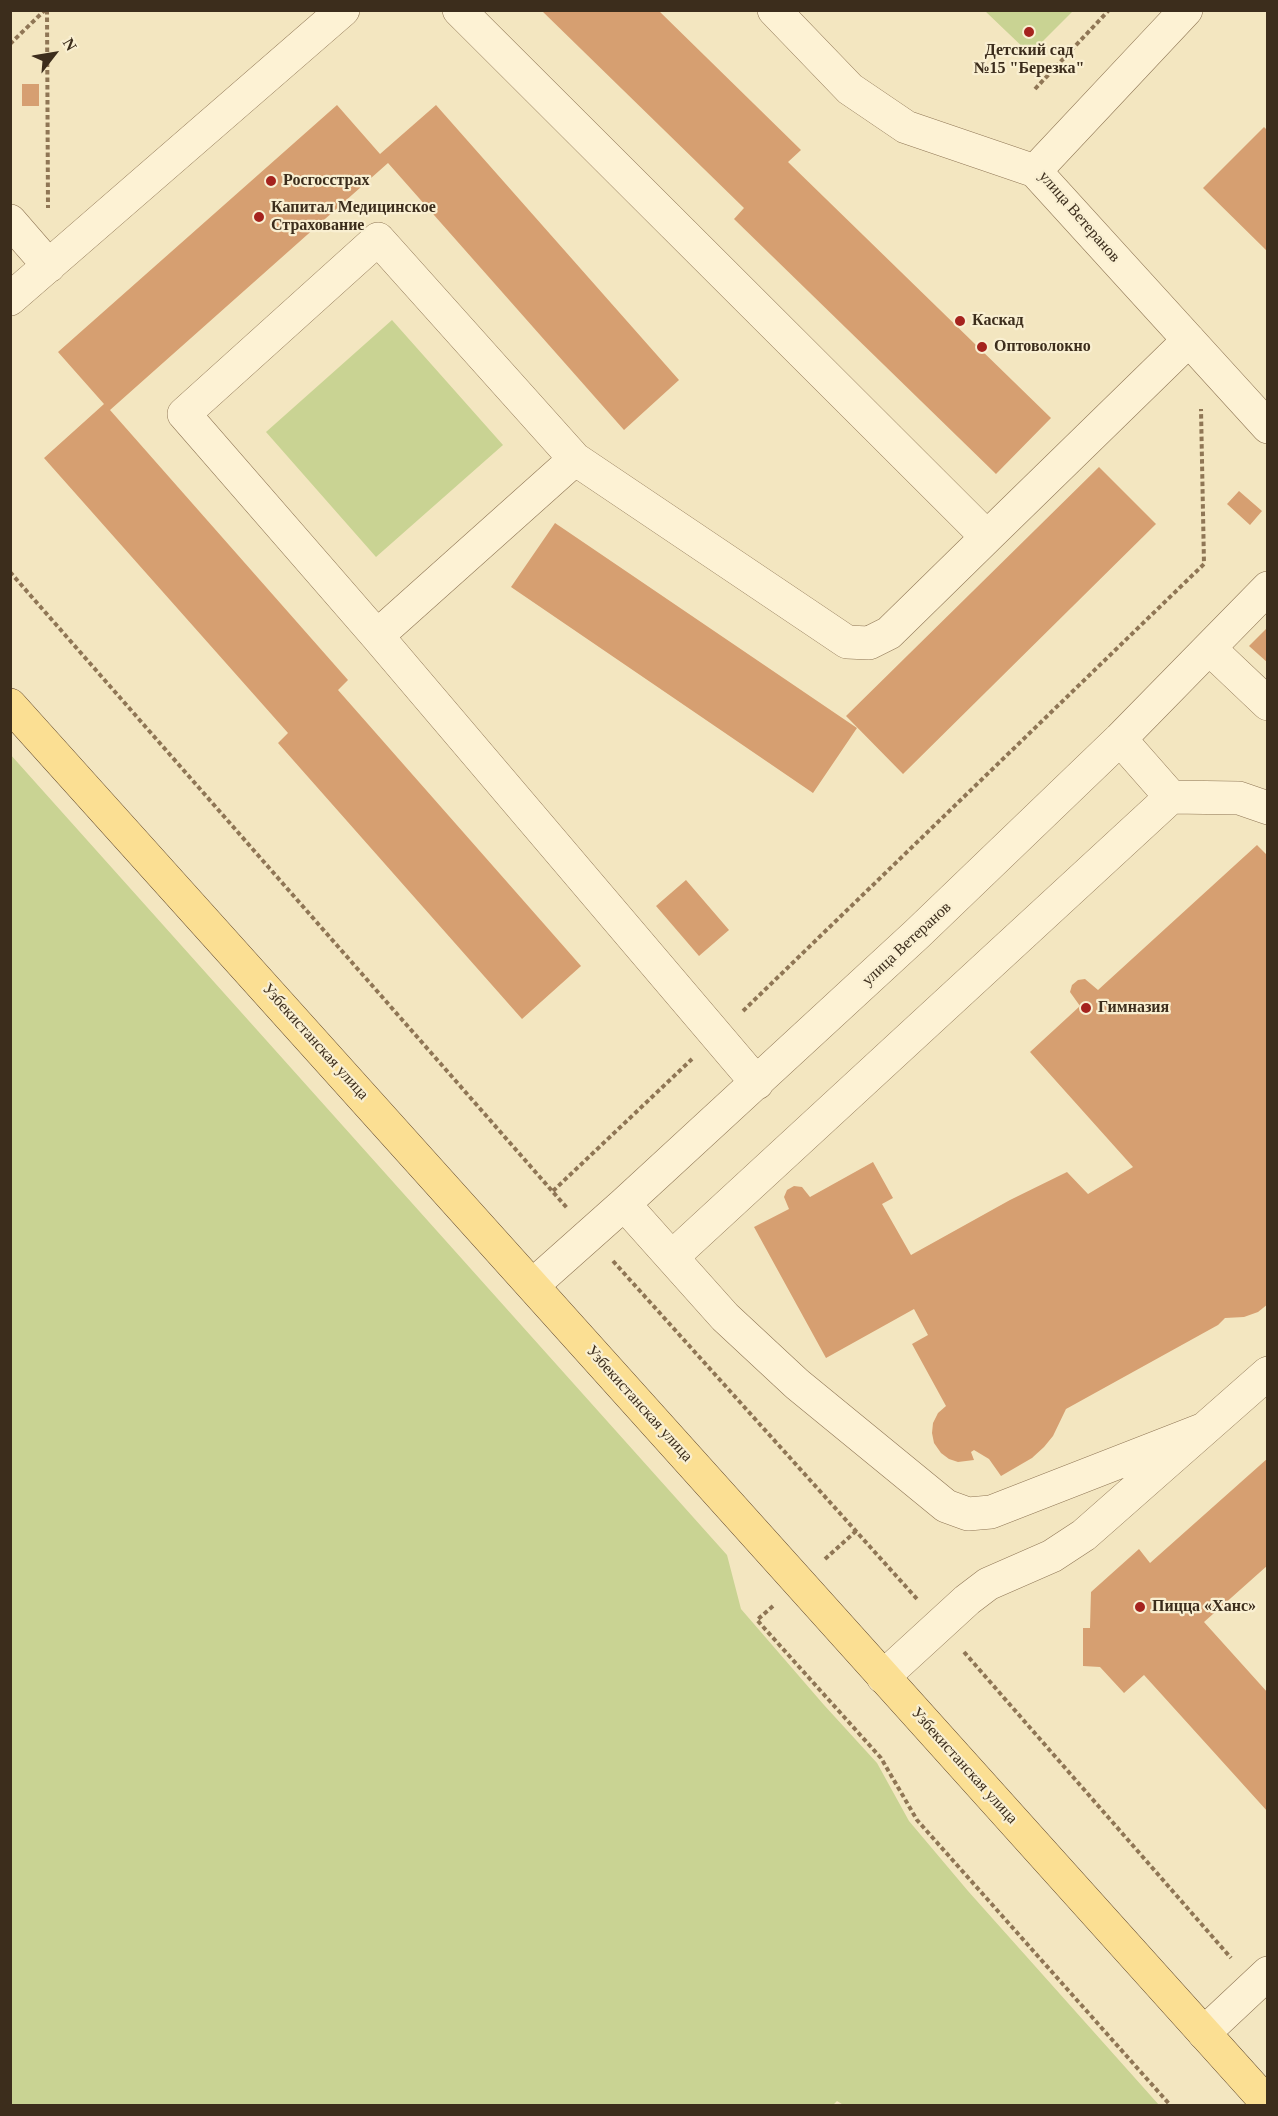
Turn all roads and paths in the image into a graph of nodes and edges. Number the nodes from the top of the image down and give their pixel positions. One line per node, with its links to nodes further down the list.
1 (46, 10): 7 (path); 11 (path)
2 (343, 10): 11 (street)
3 (459, 10): 16 (street)
4 (774, 10): 9 (street)
5 (1109, 10): 8 (path)
6 (1186, 10): 9 (street, улица Ветеранов)
7 (10, 44)
8 (1035, 89)
9 (1035, 171): 13 (street, улица Ветеранов)
10 (10, 221): 11 (street)
11 (49, 266): 12 (street)
12 (10, 299)
13 (1195, 345): 14 (street, улица Ветеранов); 16 (street); 26 (path)
14 (1268, 427)
15 (575, 459): 16 (street); 19 (street); 19 (street)
16 (987, 537)
17 (10, 572): 28 (path)
18 (1268, 588): 20 (street, улица Ветеранов)
19 (377, 636): 26 (street)
20 (1210, 649): 21 (street); 23 (street, улица Ветеранов)
21 (1268, 704)
22 (10, 705): 32 (main road, Узбекистанская улица)
23 (1120, 739): 24 (street); 27 (street, улица Ветеранов)
24 (1171, 796): 25 (street); 31 (street)
25 (1268, 808)
26 (716, 1036): 27 (street); 28 (path)
27 (757, 1083): 29 (street, улица Ветеранов)
28 (553, 1191): 30 (path)
29 (624, 1204): 30 (street, улица Ветеранов); 31 (street)
30 (590, 1235): 32 (street, улица Ветеранов); 36 (path)
31 (672, 1257): 34 (street)
32 (533, 1285): 37 (main road, Узбекистанская улица)
33 (1268, 1373): 34 (street)
34 (1204, 1430): 36 (street)
35 (758, 1620): 41 (path)
36 (939, 1624): 37 (street); 38 (path)
37 (883, 1677): 39 (main road, Узбекистанская улица)
38 (1261, 1979): 39 (street)
39 (1204, 2033): 40 (main road, Узбекистанская улица)
40 (1268, 2104)
41 (1171, 2106)

